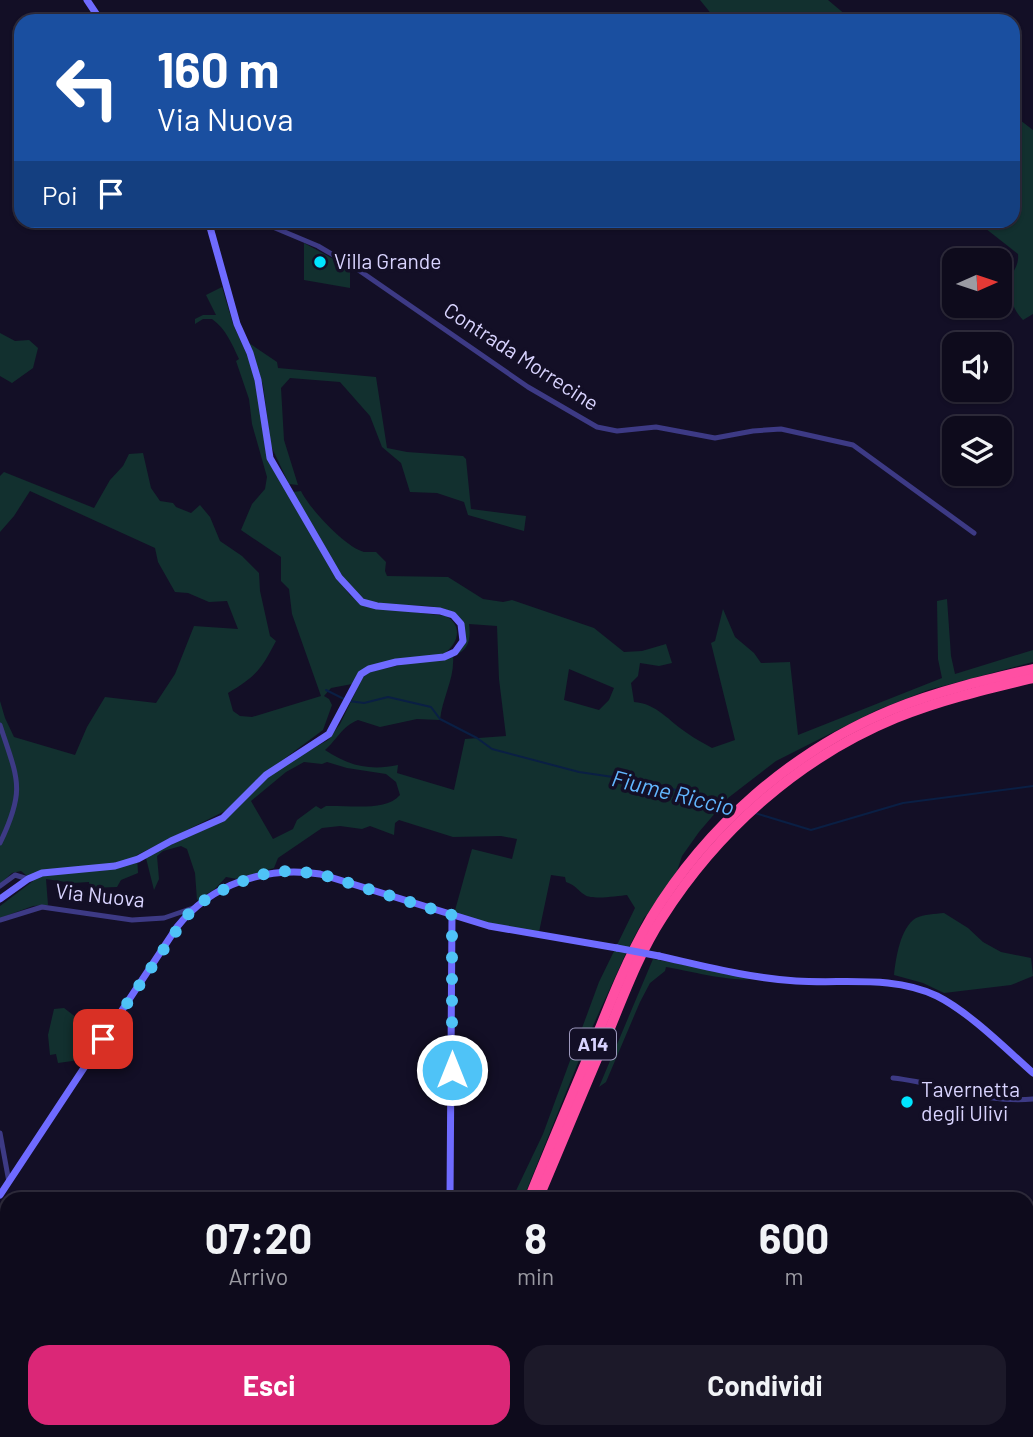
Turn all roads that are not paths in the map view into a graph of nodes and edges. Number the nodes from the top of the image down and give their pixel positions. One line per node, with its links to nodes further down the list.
1 (210, 228): 9 (street, Contrada Morrecine)
2 (275, 228): 3 (street, Contrada Morrecine)
3 (974, 533)
4 (1033, 669): 6 (highway, A14)
5 (1033, 678): 6 (highway, A14)
6 (962, 691): 11 (highway, A14)
7 (0, 725): 8 (street)
8 (0, 844)
9 (27, 879): 10 (street); 12 (street)
10 (0, 886)
11 (671, 897): 23 (highway, A14); 24 (highway, A14)
12 (0, 899)
13 (196, 906): 14 (street, Via Nuova); 15 (street, Via Nuova); 20 (street, Via Nuova)
14 (452, 915): 16 (street, Via Nuova, bridge); 22 (street)
15 (0, 920)
16 (1033, 1073)
17 (893, 1078): 18 (street)
18 (1033, 1099)
19 (0, 1133): 20 (street)
20 (9, 1182): 21 (street, Via Nuova)
21 (2, 1192)
22 (450, 1192)
23 (532, 1192)
24 (541, 1192)

